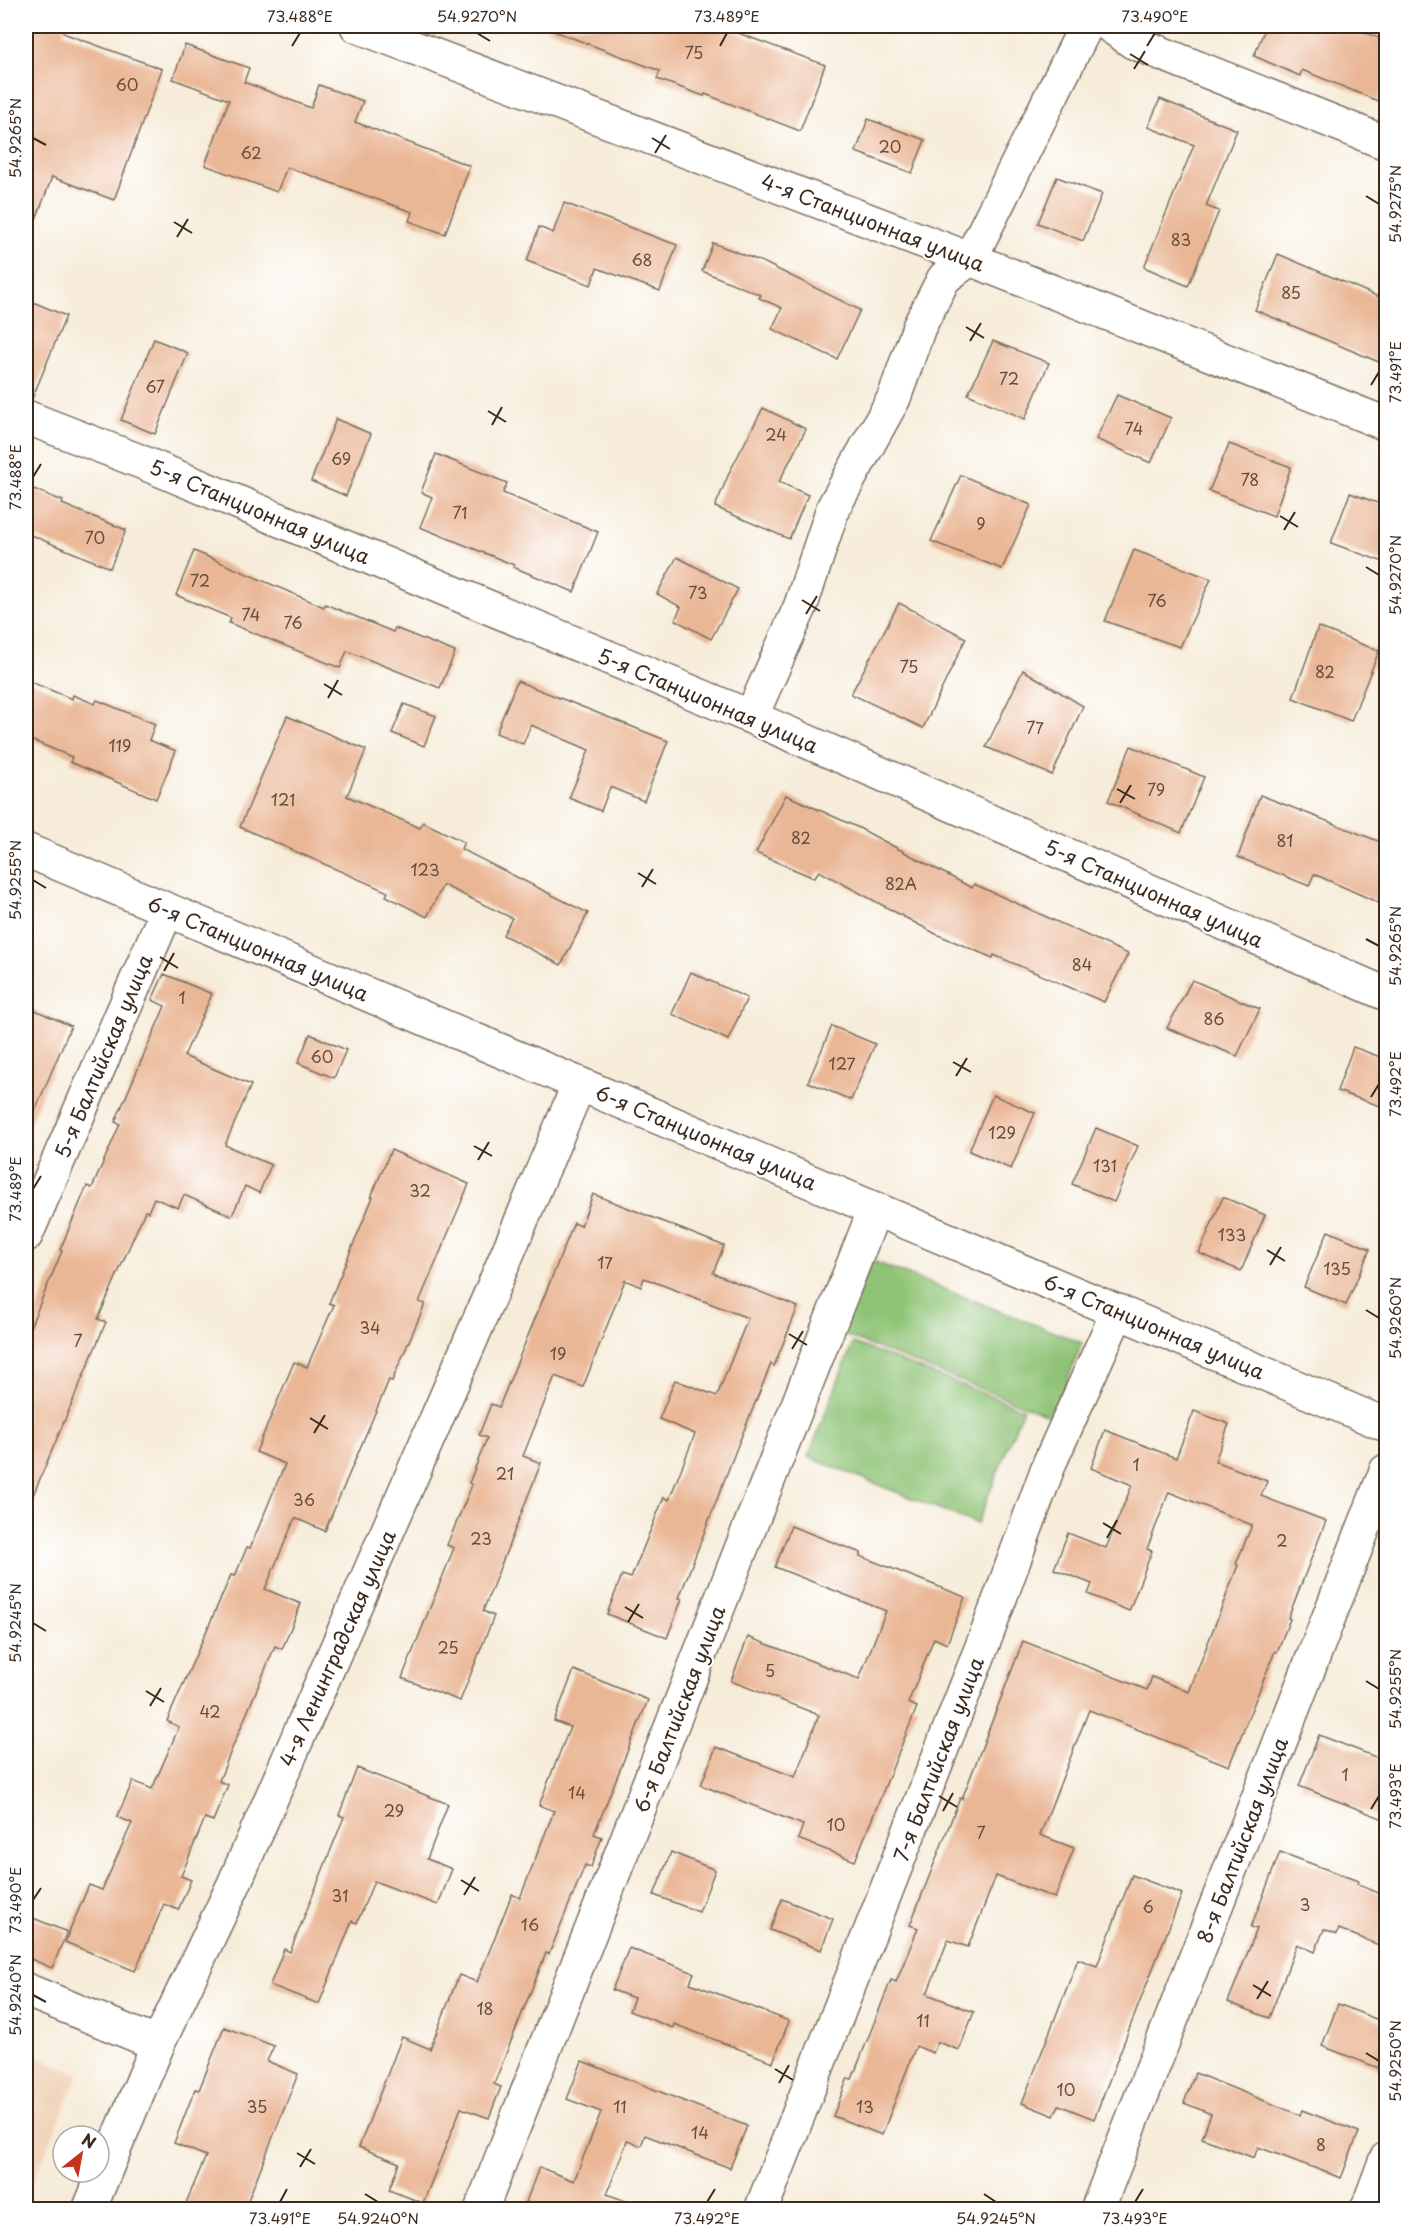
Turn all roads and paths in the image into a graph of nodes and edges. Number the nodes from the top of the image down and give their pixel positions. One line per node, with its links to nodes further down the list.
1 (357, 26): 5 (street, 4-я Станционная улица)
2 (1086, 26): 5 (street)
3 (1110, 26): 4 (street)
4 (1386, 143)
5 (970, 259): 7 (street, 4-я Станционная улица); 8 (street)
6 (26, 417): 8 (street, 5-я Станционная улица)
7 (1386, 424)
8 (751, 717): 11 (street, 5-я Станционная улица)
9 (26, 850): 10 (street, 6-я Станционная улица)
10 (167, 910): 12 (street, 6-я Станционная улица); 14 (street, 5-я Балтийская улица)
11 (1386, 994)
12 (579, 1084): 13 (street, 6-я Станционная улица); 19 (street, 4-я Ленинградская улица)
13 (875, 1209): 15 (street, 6-я Станционная улица); 22 (street, 6-я Балтийская улица)
14 (26, 1235)
15 (1118, 1311): 16 (street, 6-я Станционная улица); 23 (street, 7-я Балтийская улица)
16 (1386, 1425)
17 (1386, 1471): 24 (street, 8-я Балтийская улица)
18 (26, 1990): 19 (street)
19 (158, 2044): 21 (street, 4-я Ленинградская улица)
20 (1386, 2159): 25 (street)
21 (89, 2210)
22 (481, 2210)
23 (761, 2210)
24 (1097, 2210)
25 (1367, 2210)

